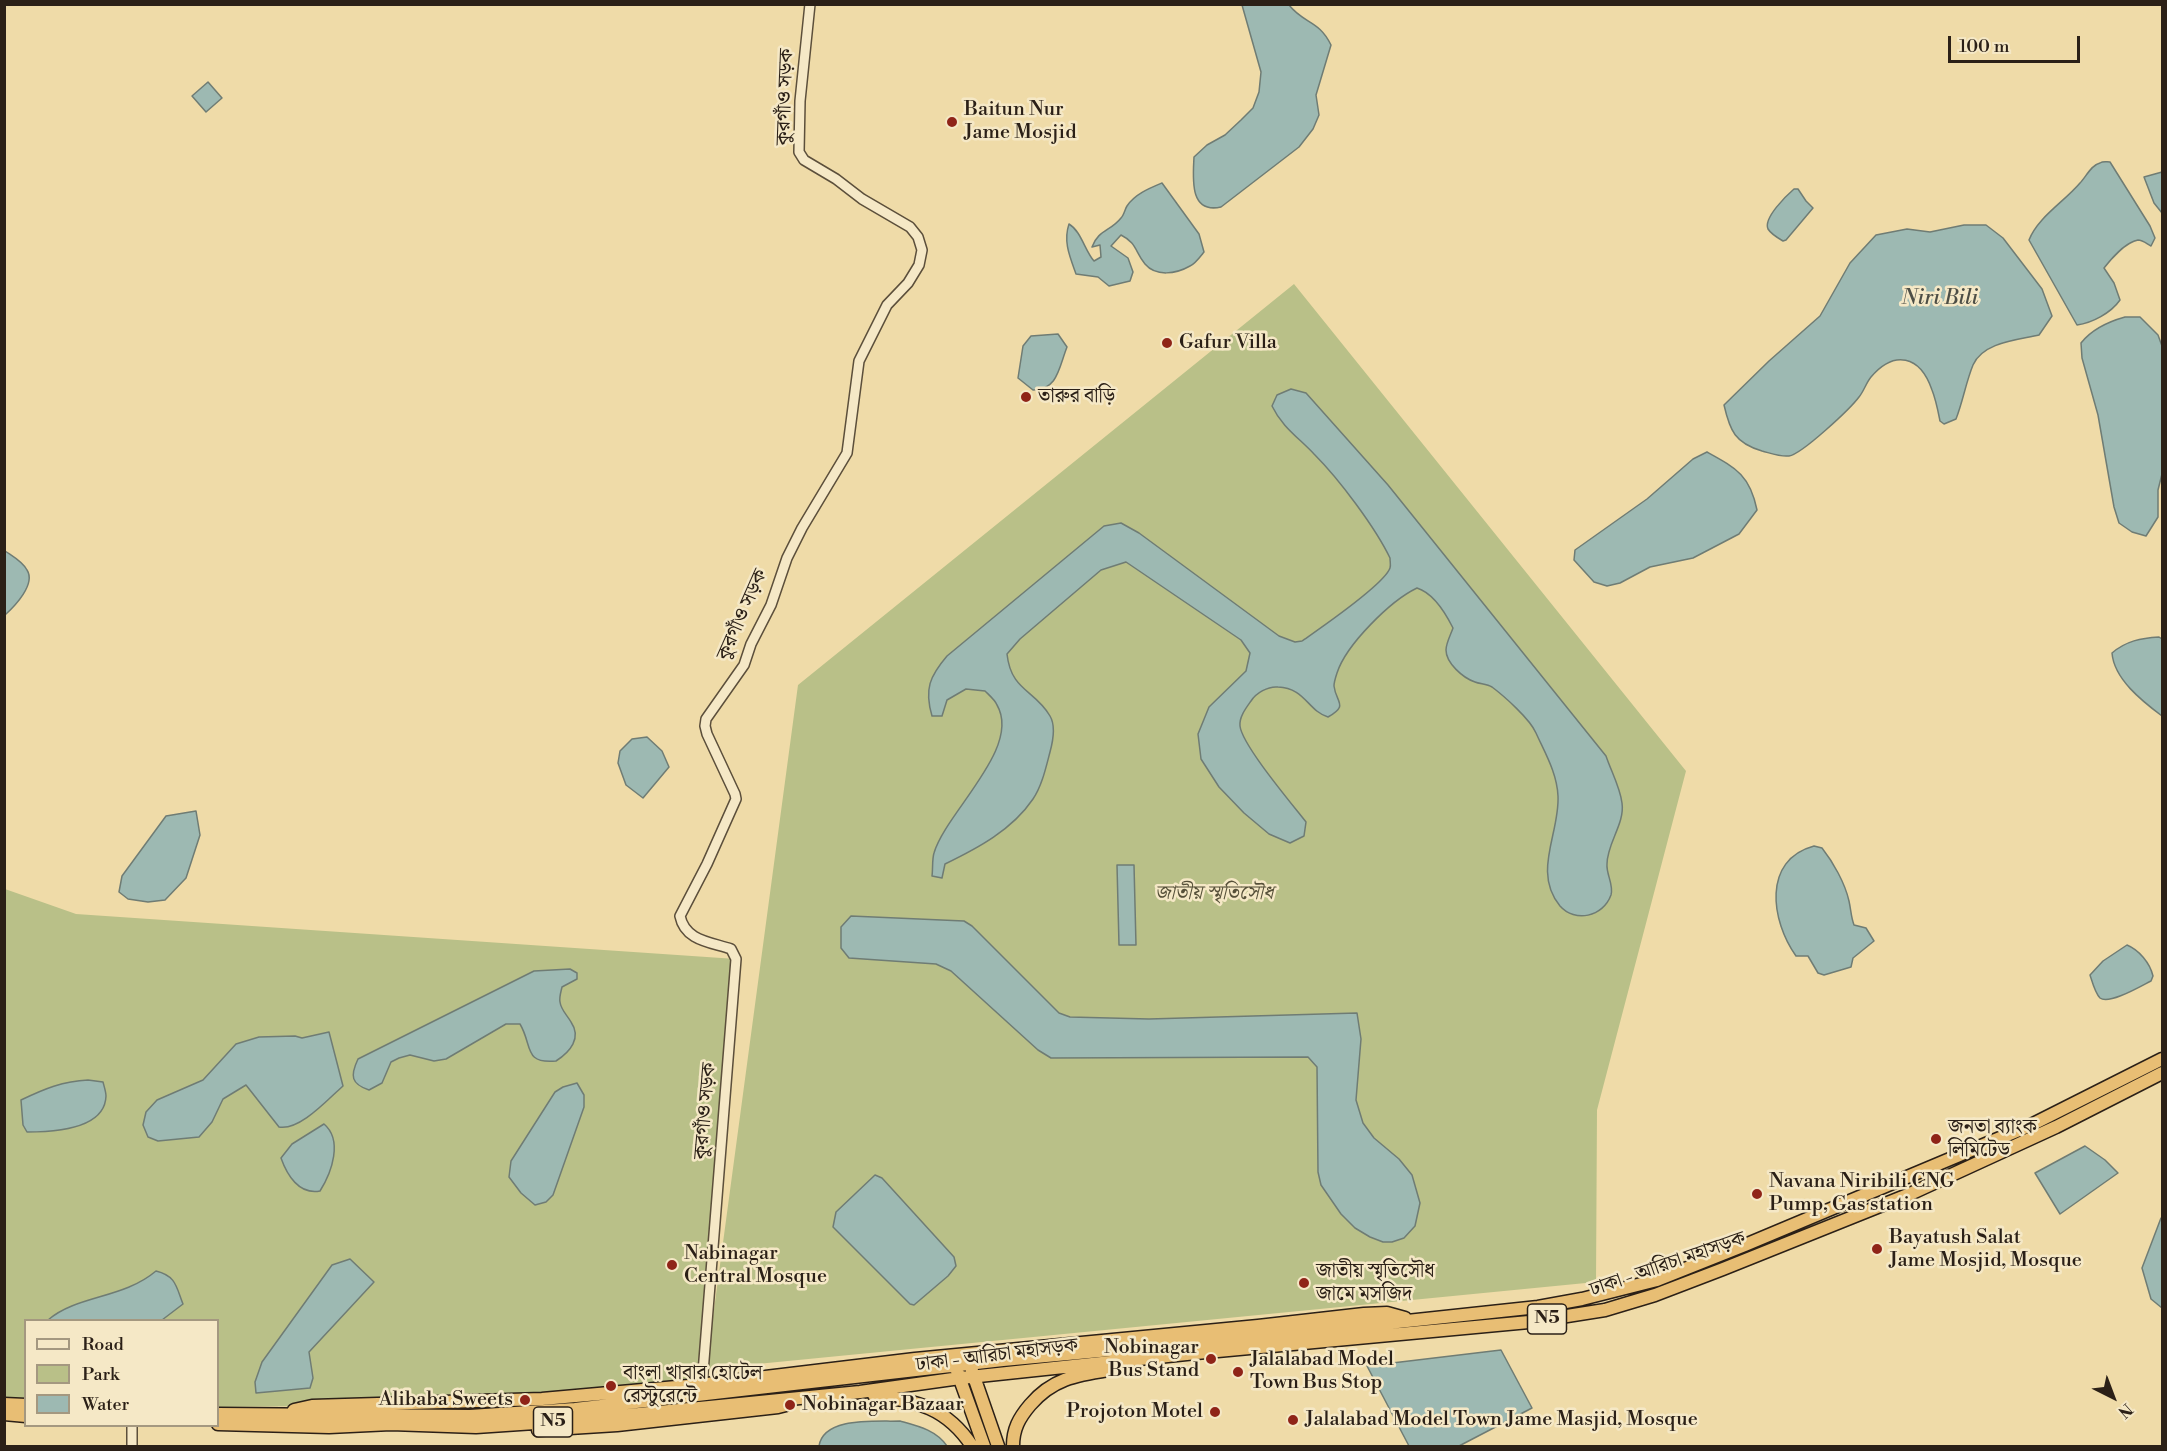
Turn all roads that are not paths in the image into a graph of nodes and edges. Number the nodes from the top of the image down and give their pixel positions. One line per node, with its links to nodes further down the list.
1 (810, 4): 8 (street, কুরগাঁও সড়ক)
2 (2163, 1059): 4 (highway, N5)
3 (2163, 1073): 5 (highway, ঢাকা - আরিচা মহাসড়ক / N5)
4 (1409, 1320): 6 (highway, N5); 8 (highway)
5 (1156, 1358): 6 (highway, ঢাকা - আরিচা মহাসড়ক / N5); 24 (highway)
6 (972, 1370): 7 (highway, ঢাকা - আরিচা মহাসড়ক / N5); 9 (highway)
7 (957, 1372): 10 (highway, ঢাকা - আরিচা মহাসড়ক / N5); 11 (highway); 16 (highway, N5)
8 (702, 1385): 16 (highway)
9 (979, 1390): 11 (highway); 23 (highway)
10 (860, 1392): 18 (highway, ঢাকা - আরিচা মহাসড়ক / N5); 21 (highway)
11 (965, 1394): 22 (highway)
12 (4, 1404): 13 (highway)
13 (24, 1405)
14 (4, 1414): 17 (highway)
15 (219, 1414): 16 (highway, N5)
16 (282, 1415)
17 (24, 1416)
18 (219, 1424)
19 (132, 1427): 20 (street)
20 (132, 1446)
21 (972, 1446)
22 (984, 1446)
23 (998, 1446)
24 (1013, 1446)

